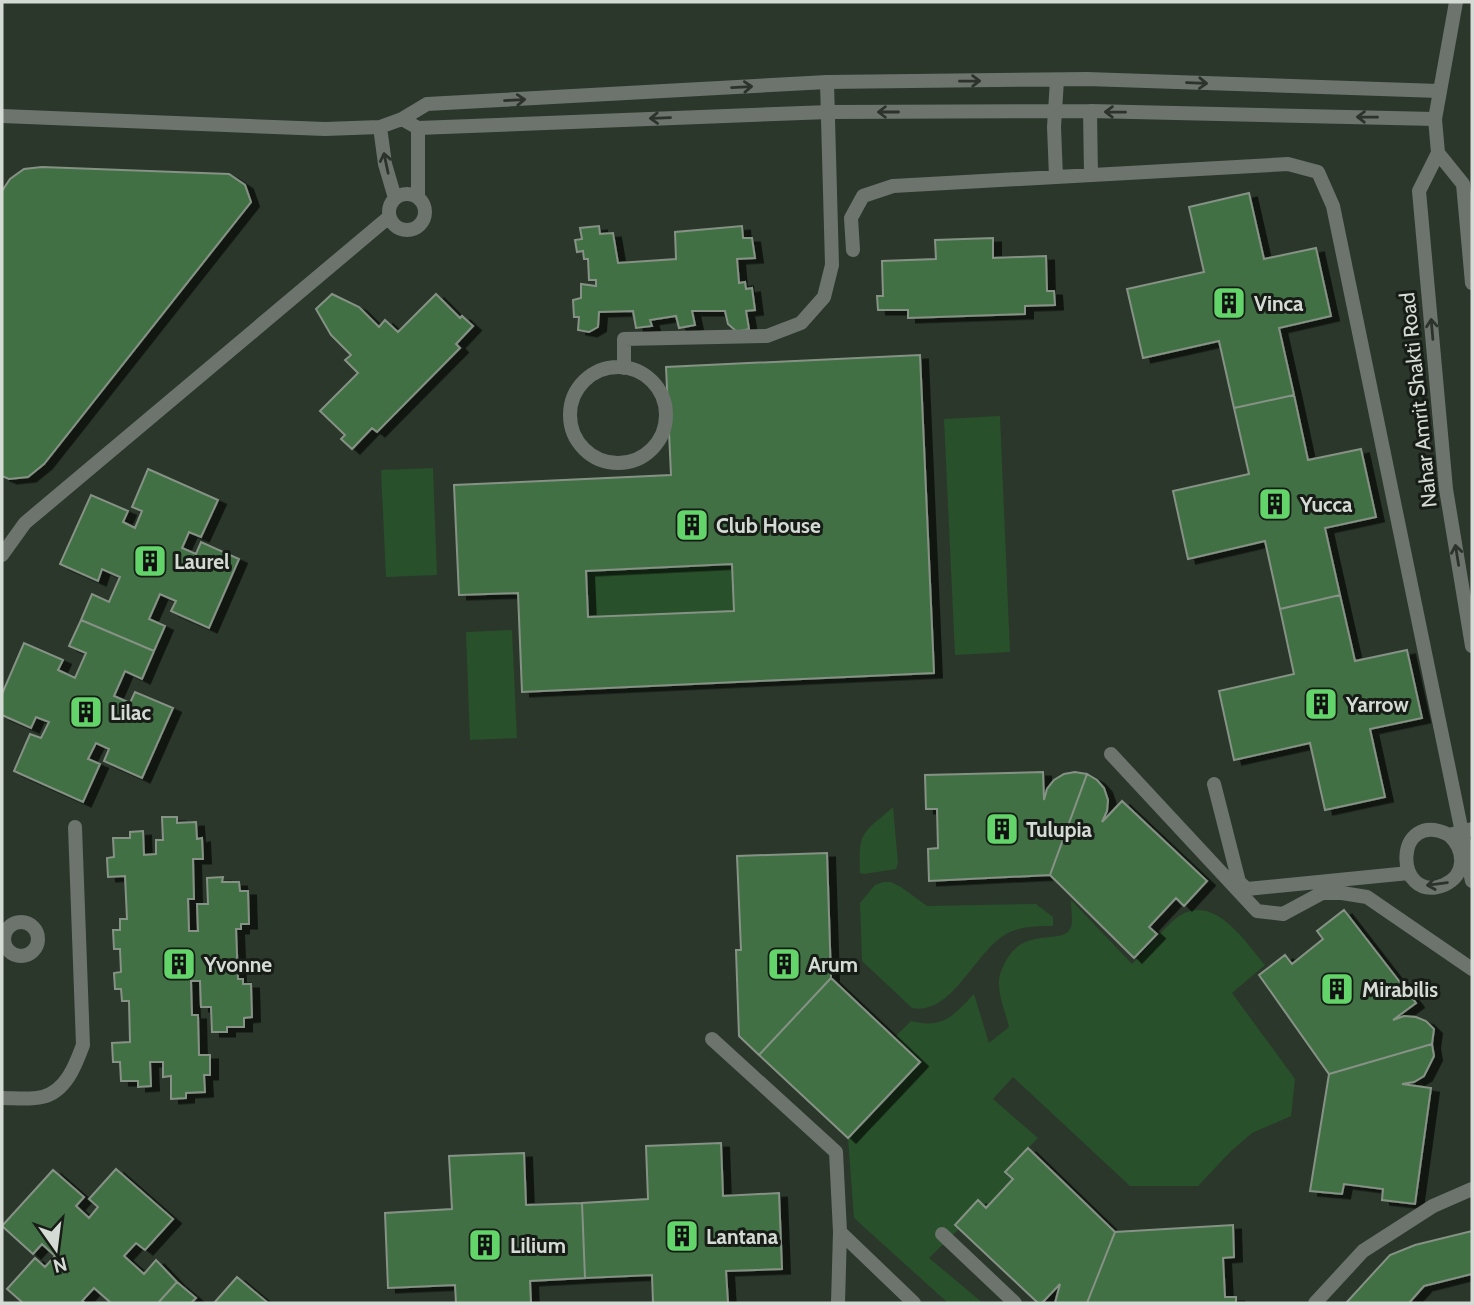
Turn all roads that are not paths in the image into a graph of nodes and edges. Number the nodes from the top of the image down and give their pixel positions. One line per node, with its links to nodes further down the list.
1 (1456, 2): 4 (street)
2 (1057, 80): 3 (street, one-way to 2); 4 (street, one-way to 4); 8 (street)
3 (827, 82): 5 (street, one-way to 3); 7 (street)
4 (1439, 91): 11 (street)
5 (489, 101): 10 (street); 12 (street)
6 (1090, 111): 8 (street); 11 (street, one-way to 6); 16 (street)
7 (829, 112): 8 (street, one-way to 7); 12 (street, one-way to 12); 23 (street)
8 (1055, 112): 17 (street)
9 (2, 116): 13 (street)
10 (402, 119): 13 (street); 14 (street)
11 (1435, 119): 15 (street)
12 (488, 124): 14 (street)
13 (380, 127): 19 (street, one-way to 13)
14 (418, 128): 18 (street)
15 (1438, 153): 22 (street); 25 (street, Nahar Amrit Shakti Road, one-way to 15)
16 (1091, 175): 17 (street); 29 (street)
17 (1056, 177): 21 (street)
18 (418, 197): 19 (street); 20 (street)
19 (395, 198): 20 (street)
20 (389, 217): 24 (street)
21 (853, 250)
22 (1472, 283)
23 (624, 368): 23 (street)
24 (2, 555)
25 (1472, 646)
26 (1111, 754): 35 (street)
27 (1214, 783): 31 (street)
28 (75, 827): 37 (street)
29 (1461, 832): 30 (street); 31 (street)
30 (1467, 855): 31 (street, one-way to 31); 32 (street)
31 (1409, 873)
32 (1472, 881)
33 (3, 932): 34 (street); 34 (street)
34 (4, 950)
35 (1472, 969)
36 (712, 1039): 39 (street)
37 (2, 1098)
38 (1472, 1189): 44 (street)
39 (840, 1232): 41 (street); 42 (street)
40 (942, 1234): 43 (street)
41 (838, 1303)
42 (914, 1303)
43 (1015, 1303)
44 (1315, 1303)

